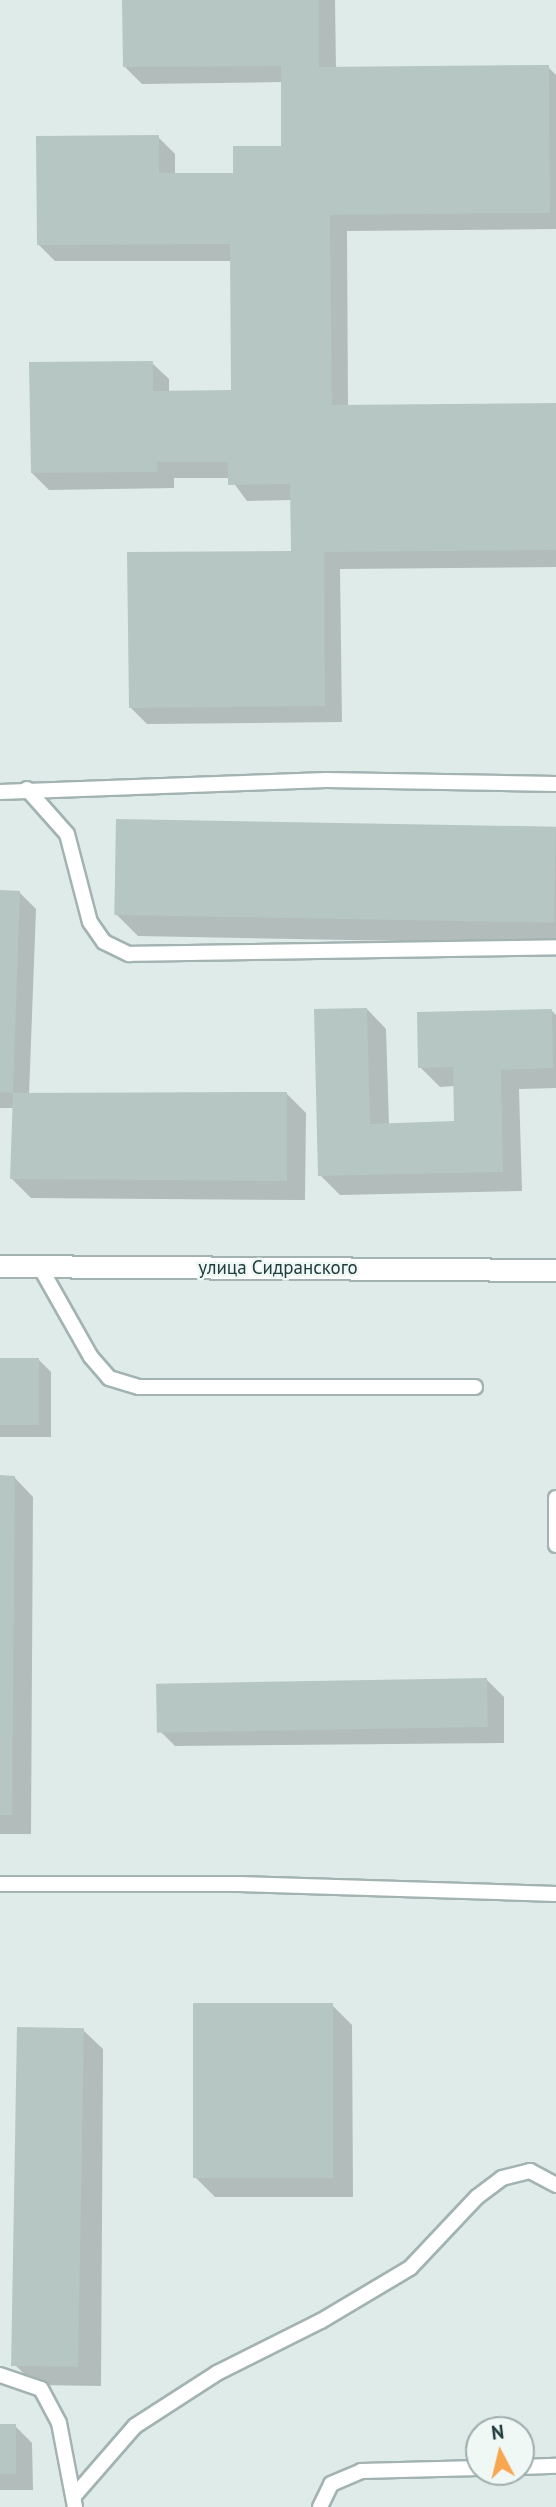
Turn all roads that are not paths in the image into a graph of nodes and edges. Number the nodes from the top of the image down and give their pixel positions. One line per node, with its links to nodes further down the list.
1 (556, 785): 2 (lane)
2 (27, 789): 3 (lane); 4 (lane)
3 (0, 792)
4 (556, 947)
5 (0, 1266): 6 (street, улица Сидранского)
6 (40, 1267): 7 (street, улица Сидранского); 8 (lane)
7 (556, 1270)
8 (475, 1387)
9 (556, 1498): 10 (lane)
10 (556, 1545)
11 (0, 1884): 12 (lane)
12 (556, 1894)
13 (556, 2185): 18 (lane)
14 (0, 2375): 18 (lane)
15 (556, 2466): 16 (lane)
16 (535, 2467)
17 (465, 2468): 19 (lane)
18 (75, 2501)
19 (320, 2507)

